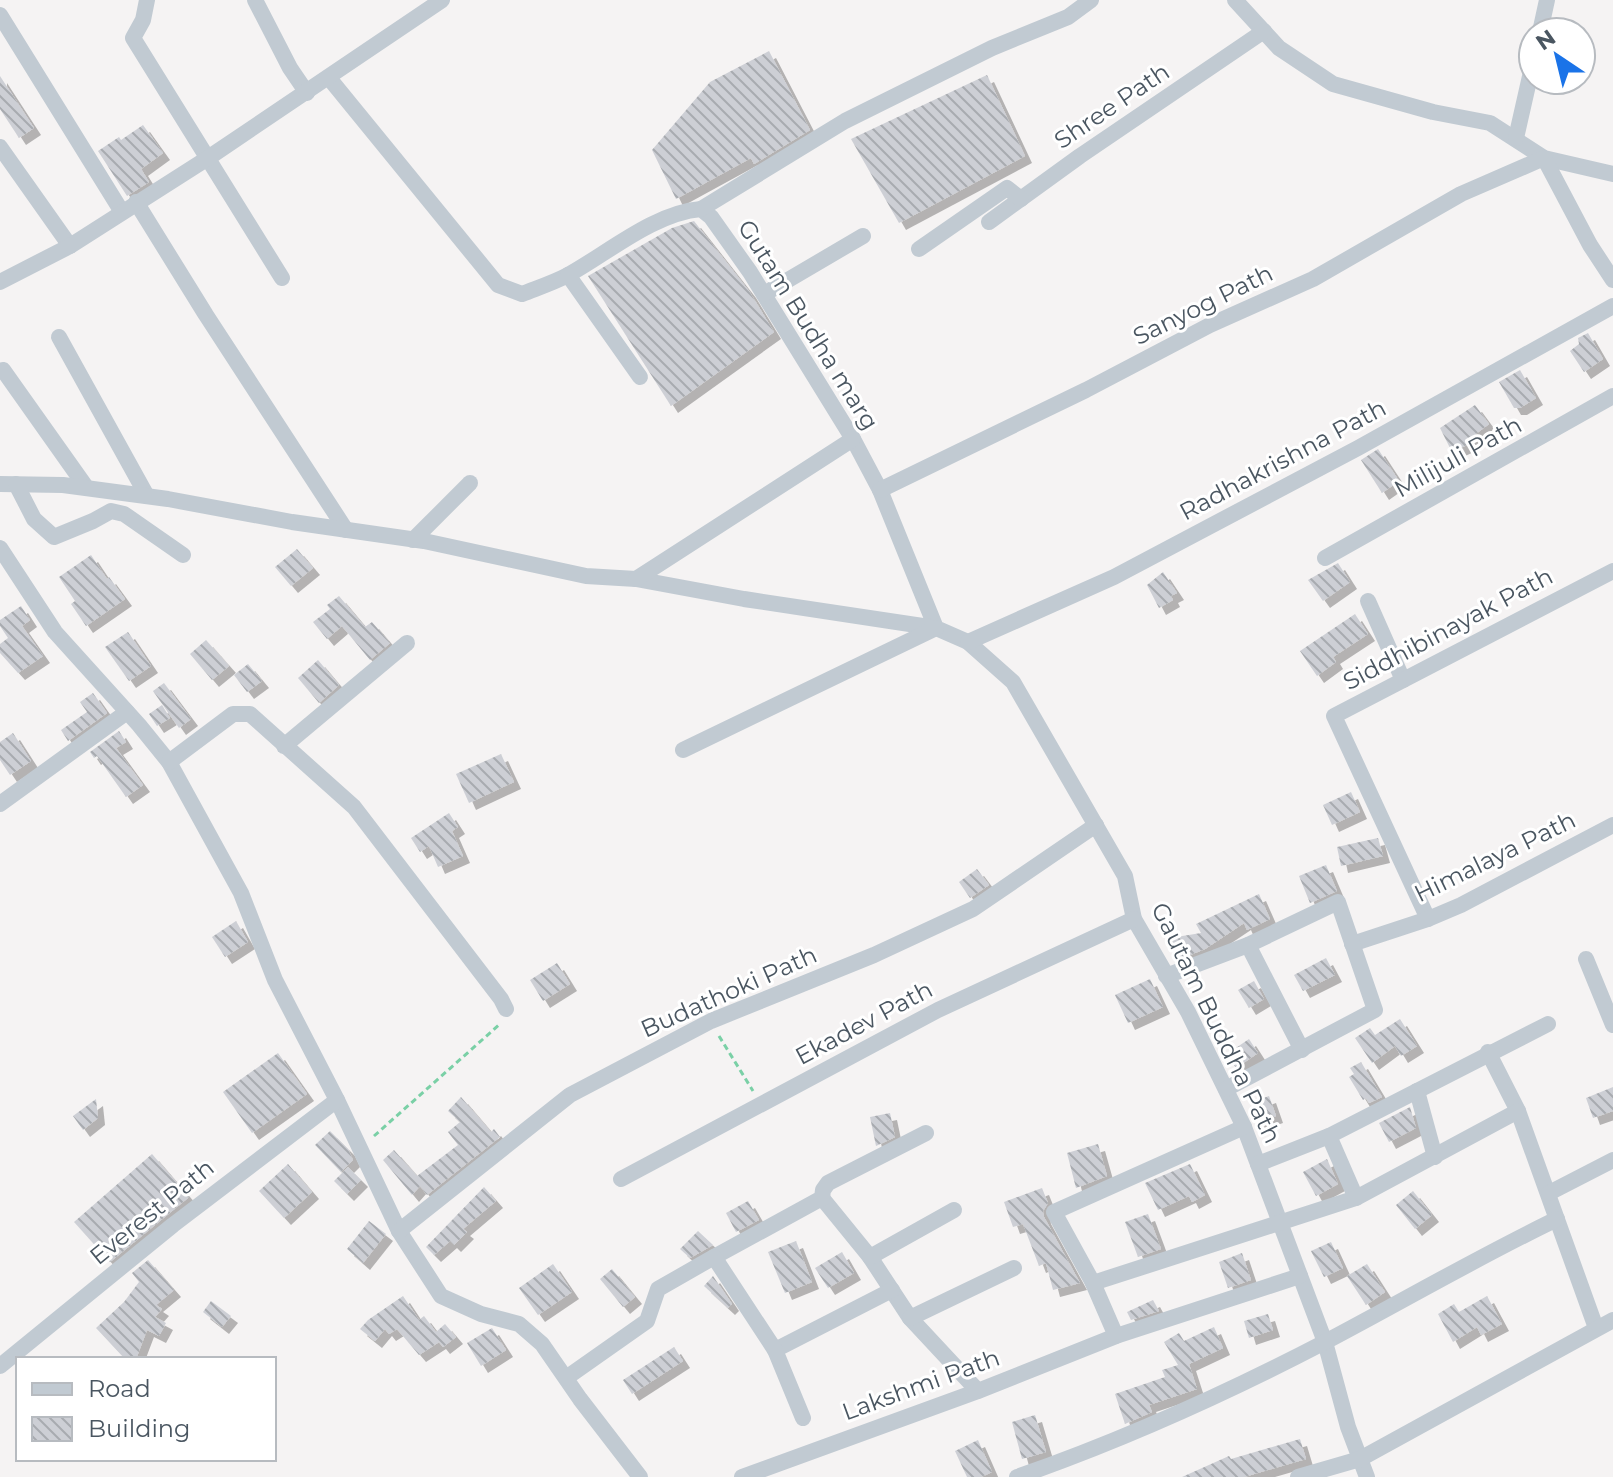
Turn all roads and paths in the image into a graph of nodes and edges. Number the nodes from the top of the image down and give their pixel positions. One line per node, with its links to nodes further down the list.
1 (147, 0): 13 (street)
2 (255, 0): 9 (street)
3 (1091, 0): 18 (street)
4 (1235, 0): 7 (street)
5 (440, 1): 8 (street)
6 (0, 15): 17 (street)
7 (1264, 31): 11 (street); 16 (street, Shree Path)
8 (329, 78): 9 (street); 23 (street)
9 (307, 93): 13 (street)
10 (1526, 96): 11 (street)
11 (1516, 138): 14 (street)
12 (0, 147): 21 (street)
13 (208, 158): 17 (street); 24 (street)
14 (1544, 158): 15 (street); 26 (street); 37 (street, Sanyog Path)
15 (1613, 174)
16 (1021, 199): 19 (street, Shree Path); 22 (street)
17 (129, 207): 21 (street); 39 (street)
18 (701, 209): 23 (street); 27 (street, Gutam Budha marg)
19 (989, 222)
20 (863, 236): 27 (street)
21 (70, 246): 25 (street)
22 (919, 249)
23 (568, 275): 31 (street)
24 (282, 278)
25 (1, 280)
26 (1613, 280)
27 (764, 294): 33 (street, Gutam Budha marg)
28 (1613, 306): 48 (street, Radhakrishna Path)
29 (59, 337): 38 (street)
30 (3, 370): 36 (street)
31 (640, 377)
32 (1613, 396): 43 (street, Milijuli Path)
33 (853, 439): 37 (street, Gutam Budha marg); 45 (street)
34 (470, 483): 40 (street)
35 (8, 484): 36 (street); 42 (street)
36 (86, 487): 38 (street)
37 (880, 490): 47 (street, Gutam Budha marg)
38 (147, 496): 39 (street)
39 (346, 530): 40 (street)
40 (413, 540): 45 (street)
41 (0, 548): 51 (street)
42 (183, 555)
43 (1325, 558)
44 (1613, 571): 50 (street, Siddhibinayak Path)
45 (636, 579): 47 (street)
46 (1368, 601): 50 (street)
47 (936, 628): 48 (street); 53 (street)
48 (968, 642): 56 (street, Gautam Buddha Path)
49 (407, 643): 52 (street)
50 (1403, 680): 59 (street, Siddhibinayak Path)
51 (127, 712): 54 (street); 55 (street)
52 (284, 746): 54 (street); 64 (street)
53 (683, 750)
54 (169, 762): 72 (street)
55 (0, 804)
56 (1096, 825): 58 (street, Gautam Buddha Path); 65 (street, Budathoki Path)
57 (1613, 825): 59 (street, Himalaya Path)
58 (1134, 919): 63 (street, Gautam Buddha Path); 73 (street, Ekadev Path)
59 (1428, 919): 60 (street, Himalaya Path)
60 (1352, 944): 61 (street); 68 (street)
61 (1248, 945): 63 (street); 68 (street)
62 (1586, 959): 67 (street)
63 (1166, 976): 70 (street, Gautam Buddha Path)
64 (506, 1009): 78 (path)
65 (711, 1021): 73 (path); 89 (street, Budathoki Path)
66 (1548, 1024): 69 (street)
67 (1613, 1025)
68 (1302, 1050): 70 (street)
69 (1488, 1052): 71 (street); 74 (street)
70 (1226, 1089): 75 (street, Gautam Buddha Path)
71 (1417, 1091): 77 (street); 79 (street)
72 (337, 1100): 78 (street); 102 (street, Everest Path)
73 (761, 1104): 82 (street, Ekadev Path)
74 (1518, 1111): 79 (street); 83 (street)
75 (1244, 1127): 81 (street, Gautam Buddha Path); 94 (street)
76 (926, 1133): 84 (street)
77 (1329, 1136): 81 (street); 85 (street)
78 (360, 1148): 89 (street)
79 (1435, 1157): 85 (street)
80 (1613, 1160): 83 (street)
81 (1258, 1164): 88 (street, Gautam Buddha Path)
82 (621, 1179)
83 (1549, 1193): 87 (street)
84 (822, 1198): 90 (street); 91 (street)
85 (1356, 1198): 88 (street)
86 (954, 1210): 91 (street)
87 (1557, 1219): 98 (street); 100 (street)
88 (1278, 1223): 93 (street, Gautam Buddha Path); 94 (street)
89 (399, 1231): 103 (street)
90 (714, 1257): 101 (street); 103 (street)
91 (870, 1257): 95 (street)
92 (1014, 1268): 96 (street)
93 (1300, 1276): 99 (street, Lakshmi Path); 100 (street, Gautam Buddha Path)
94 (1093, 1283): 99 (street)
95 (892, 1290): 96 (street); 101 (street)
96 (910, 1318): 104 (street)
97 (1613, 1320): 98 (street)
98 (1596, 1328): 106 (street)
99 (1116, 1336): 104 (street, Lakshmi Path)
100 (1325, 1342): 106 (street, Gautam Buddha Path); 109 (street)
101 (775, 1350): 105 (street)
102 (0, 1366)
103 (566, 1378): 107 (street)
104 (978, 1391): 108 (street, Lakshmi Path)
105 (803, 1418)
106 (1360, 1459): 110 (street); 111 (street, Gautam Buddha Path)
107 (640, 1477)
108 (742, 1477)
109 (1017, 1477)
110 (1298, 1477)
111 (1367, 1477)

